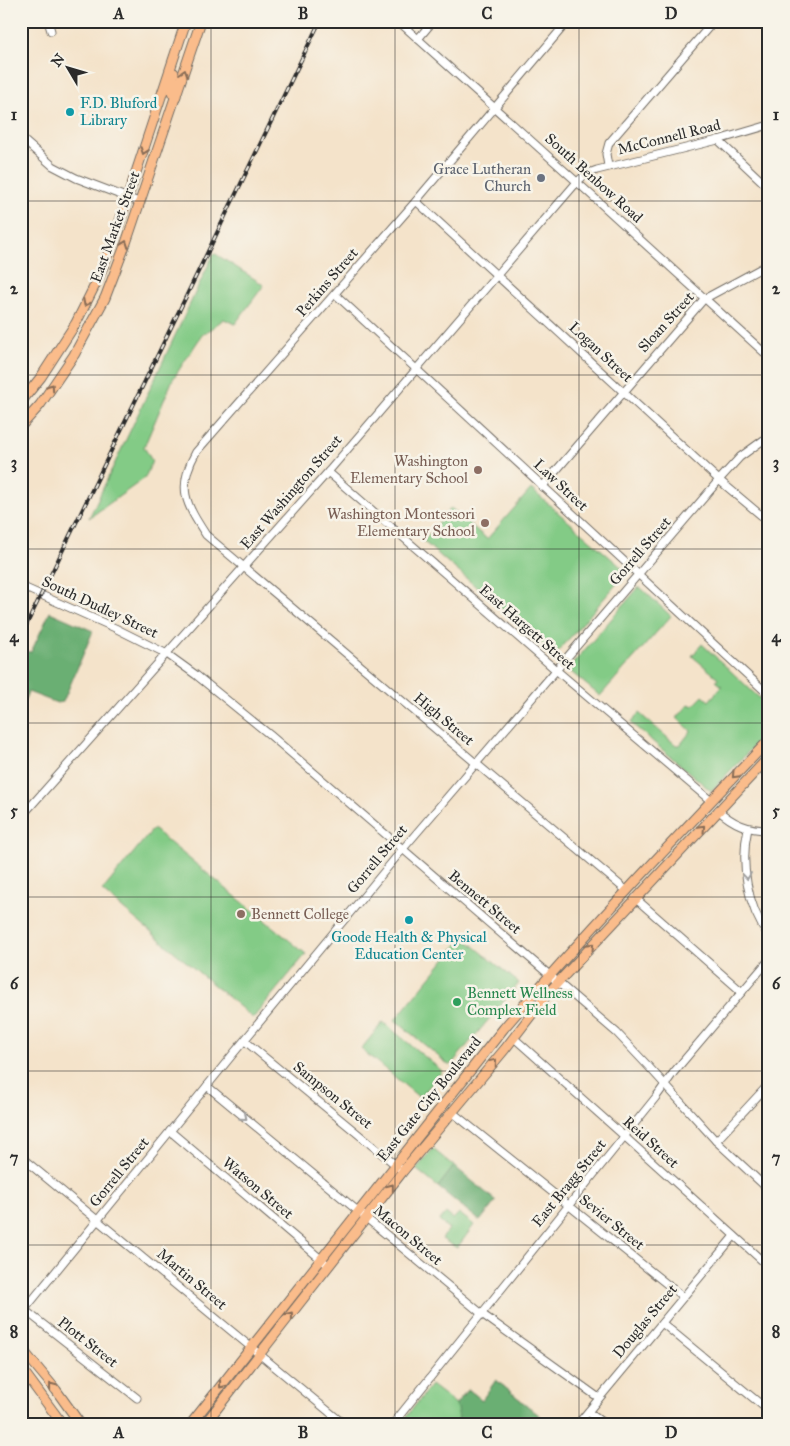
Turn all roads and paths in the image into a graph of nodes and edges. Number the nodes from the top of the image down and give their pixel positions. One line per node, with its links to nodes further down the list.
1 (48, 21): 8 (street)
2 (186, 21): 9 (main road, East Market Street)
3 (201, 21): 11 (main road, East Market Street, one-way to 3)
4 (398, 21): 10 (street, South Benbow Road)
5 (433, 21): 10 (street)
6 (568, 21): 12 (street, Perkins Street)
7 (714, 21): 16 (street)
8 (51, 31)
9 (180, 38): 11 (main road); 19 (main road, East Market Street, one-way to 19)
10 (418, 39): 12 (street, South Benbow Road)
11 (176, 96): 21 (main road, East Market Street)
12 (495, 107): 17 (street, South Benbow Road); 20 (street, Perkins Street)
13 (769, 125): 15 (street, McConnell Road)
14 (21, 138): 19 (street)
15 (718, 140): 16 (street, McConnell Road); 18 (street)
16 (608, 166): 17 (street, McConnell Road)
17 (577, 182): 23 (street, East Washington Street); 25 (street, South Benbow Road)
18 (769, 188)
19 (128, 197): 21 (street); 29 (main road, East Market Street, one-way to 29)
20 (416, 201): 23 (street, Logan Street); 24 (street, Perkins Street)
21 (139, 202): 30 (main road, East Market Street, one-way to 21)
22 (769, 264): 25 (street, Sloan Street)
23 (497, 275): 27 (street, East Washington Street); 28 (street, Logan Street)
24 (335, 294): 27 (street, Law Street); 36 (street, Perkins Street)
25 (704, 298): 26 (street, South Benbow Road); 28 (street, Sloan Street)
26 (769, 357)
27 (416, 369): 32 (street, East Washington Street); 34 (street, Law Street)
28 (623, 392): 33 (street, Logan Street); 34 (street, Sloan Street)
29 (21, 402)
30 (21, 426)
31 (769, 436): 33 (street, Gorrell Street)
32 (328, 472): 36 (street, East Washington Street); 40 (street, East Hargett Street)
33 (720, 480): 35 (street, Logan Street); 37 (street, Gorrell Street)
34 (542, 487): 37 (street, Law Street)
35 (769, 522)
36 (244, 567): 39 (street, East Washington Street); 44 (street, High Street)
37 (638, 575): 40 (street, Gorrell Street); 41 (street, Law Street)
38 (21, 586): 39 (street, South Dudley Street)
39 (167, 654): 47 (street, East Washington Street); 50 (street, Bennett Street)
40 (556, 670): 44 (street, Gorrell Street); 45 (street, East Hargett Street)
41 (769, 695)
42 (769, 740): 45 (main road, East Gate City Boulevard, one-way to 45)
43 (769, 757): 46 (main road, East Gate City Boulevard)
44 (476, 764): 50 (street, Gorrell Street); 51 (street, High Street)
45 (711, 801): 51 (main road, East Gate City Boulevard)
46 (718, 810): 48 (street); 52 (main road, East Gate City Boulevard, one-way to 46)
47 (21, 817)
48 (748, 828): 49 (street); 53 (street, one-way to 53)
49 (769, 830)
50 (402, 850): 55 (street, Bennett Street); 59 (street, Gorrell Street)
51 (627, 891): 55 (main road, East Gate City Boulevard)
52 (636, 898): 56 (main road, East Gate City Boulevard, one-way to 52); 57 (street)
53 (769, 936)
54 (769, 960): 57 (street, East Bragg Street)
55 (550, 975): 56 (street, Bennett Street); 68 (main road, East Gate City Boulevard)
56 (558, 982): 58 (main road, East Gate City Boulevard); 60 (street, Bennett Street)
57 (742, 992): 60 (street, East Bragg Street)
58 (514, 1038): 63 (main road, East Gate City Boulevard, one-way to 58); 65 (street, Reid Street)
59 (244, 1041): 62 (street, Gorrell Street); 68 (street, Sampson Street)
60 (665, 1084): 65 (street, East Bragg Street); 66 (street, Bennett Street)
61 (769, 1084): 66 (street)
62 (207, 1086): 64 (street, Gorrell Street); 72 (street, Macon Street, one-way to 72)
63 (452, 1112): 69 (main road, East Gate City Boulevard); 71 (street, Sevier Street)
64 (170, 1131): 74 (street, Gorrell Street); 76 (street, Watson Street)
65 (624, 1136): 71 (street, East Bragg Street); 75 (street, Reid Street)
66 (716, 1141): 70 (street, Bennett Street)
67 (21, 1157): 74 (street, Martin Street)
68 (395, 1164): 69 (street, Sampson Street); 72 (main road, East Gate City Boulevard)
69 (404, 1171): 73 (main road, East Gate City Boulevard, one-way to 69)
70 (769, 1190)
71 (570, 1205): 79 (street, Sevier Street); 81 (street, East Bragg Street)
72 (358, 1211): 73 (street, Macon Street); 76 (main road, East Gate City Boulevard)
73 (366, 1218): 77 (main road, East Gate City Boulevard); 81 (street, Macon Street)
74 (99, 1220): 80 (street, Gorrell Street); 83 (street, Martin Street)
75 (734, 1236): 78 (street, Reid Street); 79 (street, Douglas Street)
76 (321, 1259): 77 (street, Watson Street); 83 (main road, East Gate City Boulevard)
77 (329, 1266): 85 (main road, East Gate City Boulevard, one-way to 77)
78 (769, 1267)
79 (683, 1298): 82 (street, Douglas Street)
80 (23, 1310): 87 (street, Plott Street)
81 (482, 1314): 88 (street, Macon Street); 96 (street, East Bragg Street)
82 (662, 1323): 88 (street, Douglas Street); 89 (street)
83 (252, 1346): 85 (street, Martin Street); 93 (main road, East Gate City Boulevard, one-way to 93)
84 (21, 1348): 92 (main road, one-way to 84)
85 (260, 1354): 94 (main road, East Gate City Boulevard); 95 (street, Martin Street)
86 (21, 1368): 91 (main road)
87 (137, 1398)
88 (599, 1398): 90 (street, Douglas Street)
89 (769, 1411)
90 (588, 1412): 97 (street, Douglas Street); 98 (street)
91 (63, 1425)
92 (80, 1425)
93 (190, 1425)
94 (204, 1425)
95 (345, 1425)
96 (392, 1425)
97 (578, 1425)
98 (606, 1425)

